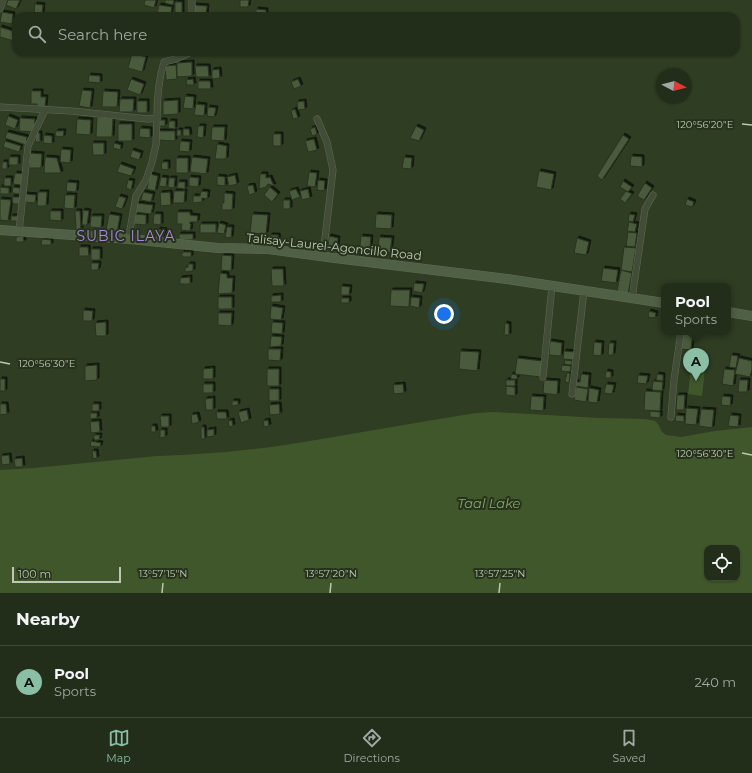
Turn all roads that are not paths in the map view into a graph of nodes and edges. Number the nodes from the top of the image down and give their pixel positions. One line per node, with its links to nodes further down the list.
1 (3, 0): 3 (street)
2 (192, 0): 4 (street)
3 (0, 9)
4 (192, 12)
5 (184, 56): 8 (street)
6 (0, 107): 7 (street)
7 (45, 110): 8 (street); 12 (street)
8 (156, 118): 13 (street)
9 (317, 119): 14 (street)
10 (653, 195): 17 (street)
11 (0, 230): 12 (main road, Talisay-Laurel-Agoncillo Road)
12 (19, 232): 13 (main road, Talisay-Laurel-Agoncillo Road)
13 (130, 239): 14 (main road, Talisay-Laurel-Agoncillo Road)
14 (322, 256): 15 (main road, Talisay-Laurel-Agoncillo Road)
15 (552, 286): 16 (main road, Talisay-Laurel-Agoncillo Road); 22 (street)
16 (584, 291): 17 (main road, Talisay-Laurel-Agoncillo Road); 23 (street)
17 (632, 298): 18 (main road, Talisay-Laurel-Agoncillo Road)
18 (661, 303)
19 (731, 312): 20 (main road)
20 (752, 316)
21 (681, 335): 24 (street)
22 (543, 378)
23 (572, 394)
24 (671, 417)

